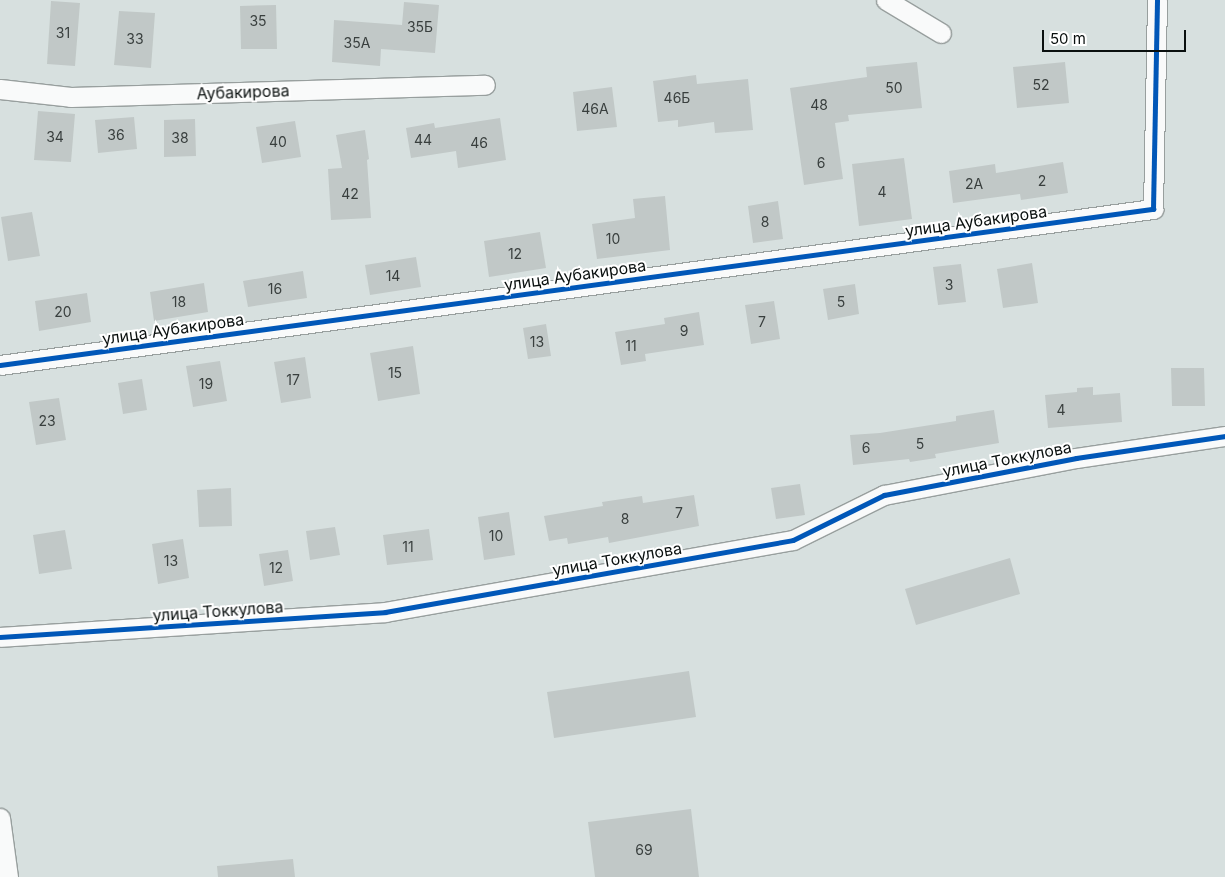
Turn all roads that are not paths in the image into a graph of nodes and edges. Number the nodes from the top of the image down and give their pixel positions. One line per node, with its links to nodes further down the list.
1 (886, 0): 3 (street)
2 (1157, 0): 6 (street, улица Аубакирова)
3 (941, 33)
4 (485, 85): 5 (street, Аубакирова)
5 (0, 89)
6 (0, 365)
7 (1225, 436): 8 (street, улица Токкулова)
8 (0, 637)
9 (0, 818): 10 (street)
10 (8, 877)

